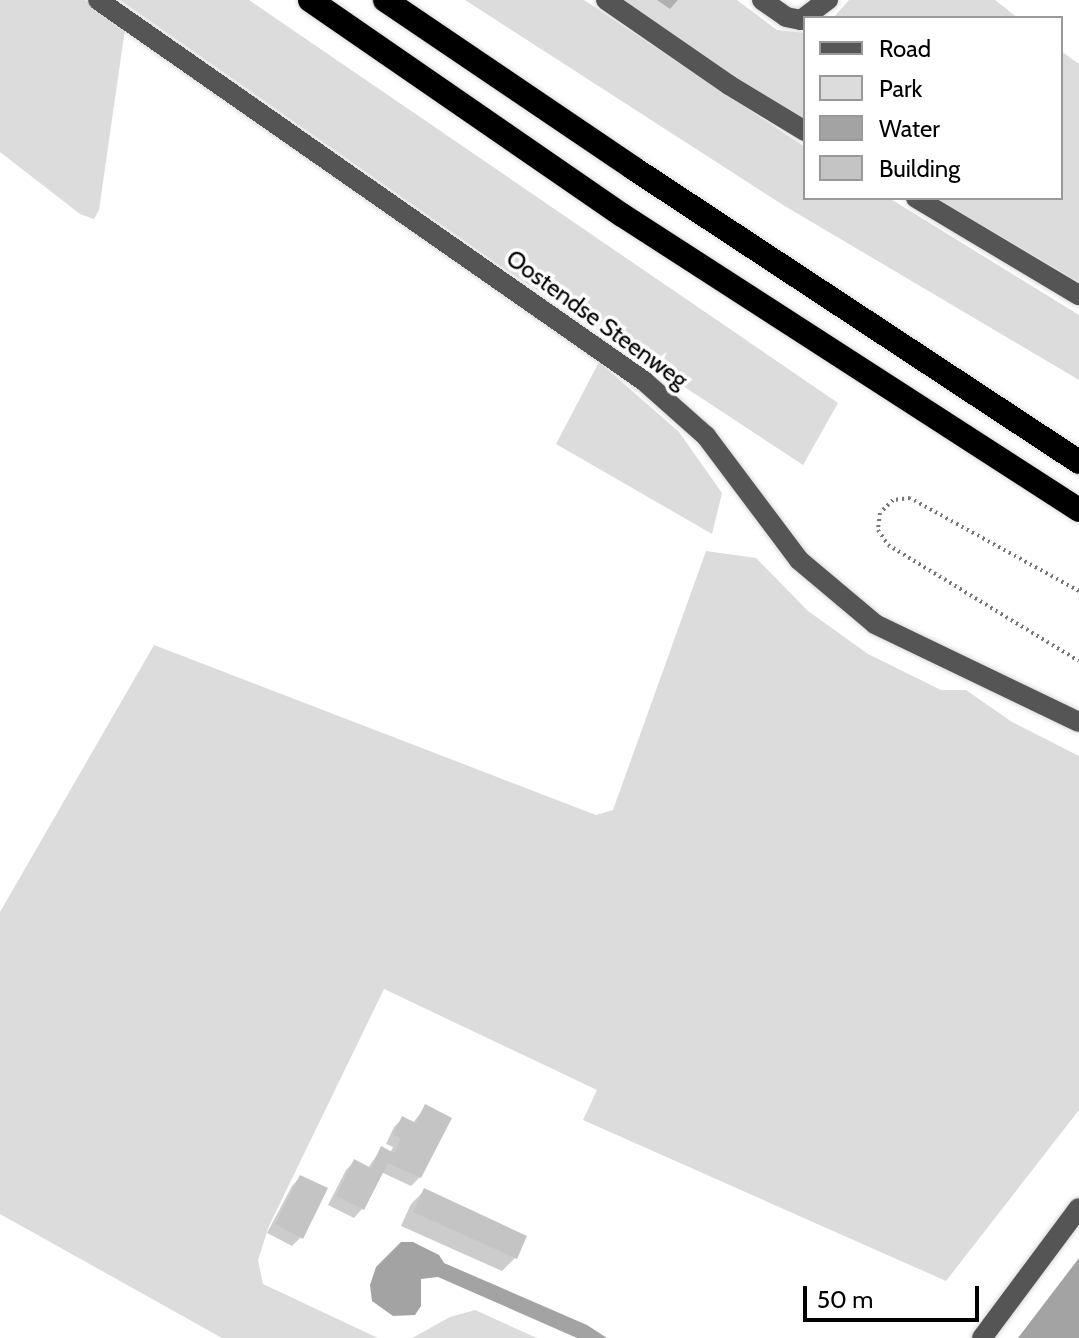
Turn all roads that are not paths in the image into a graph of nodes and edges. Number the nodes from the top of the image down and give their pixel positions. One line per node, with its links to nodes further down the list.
1 (98, 0): 14 (street, Oostendse Steenweg)
2 (310, 0): 13 (highway)
3 (385, 0): 12 (highway)
4 (606, 0): 9 (street)
5 (762, 0): 8 (street)
6 (828, 0): 7 (street)
7 (809, 16)
8 (803, 19)
9 (803, 130)
10 (919, 200): 11 (street)
11 (1079, 295)
12 (1079, 462)
13 (1079, 510)
14 (1079, 722)
15 (1079, 1208): 16 (street)
16 (982, 1338)

